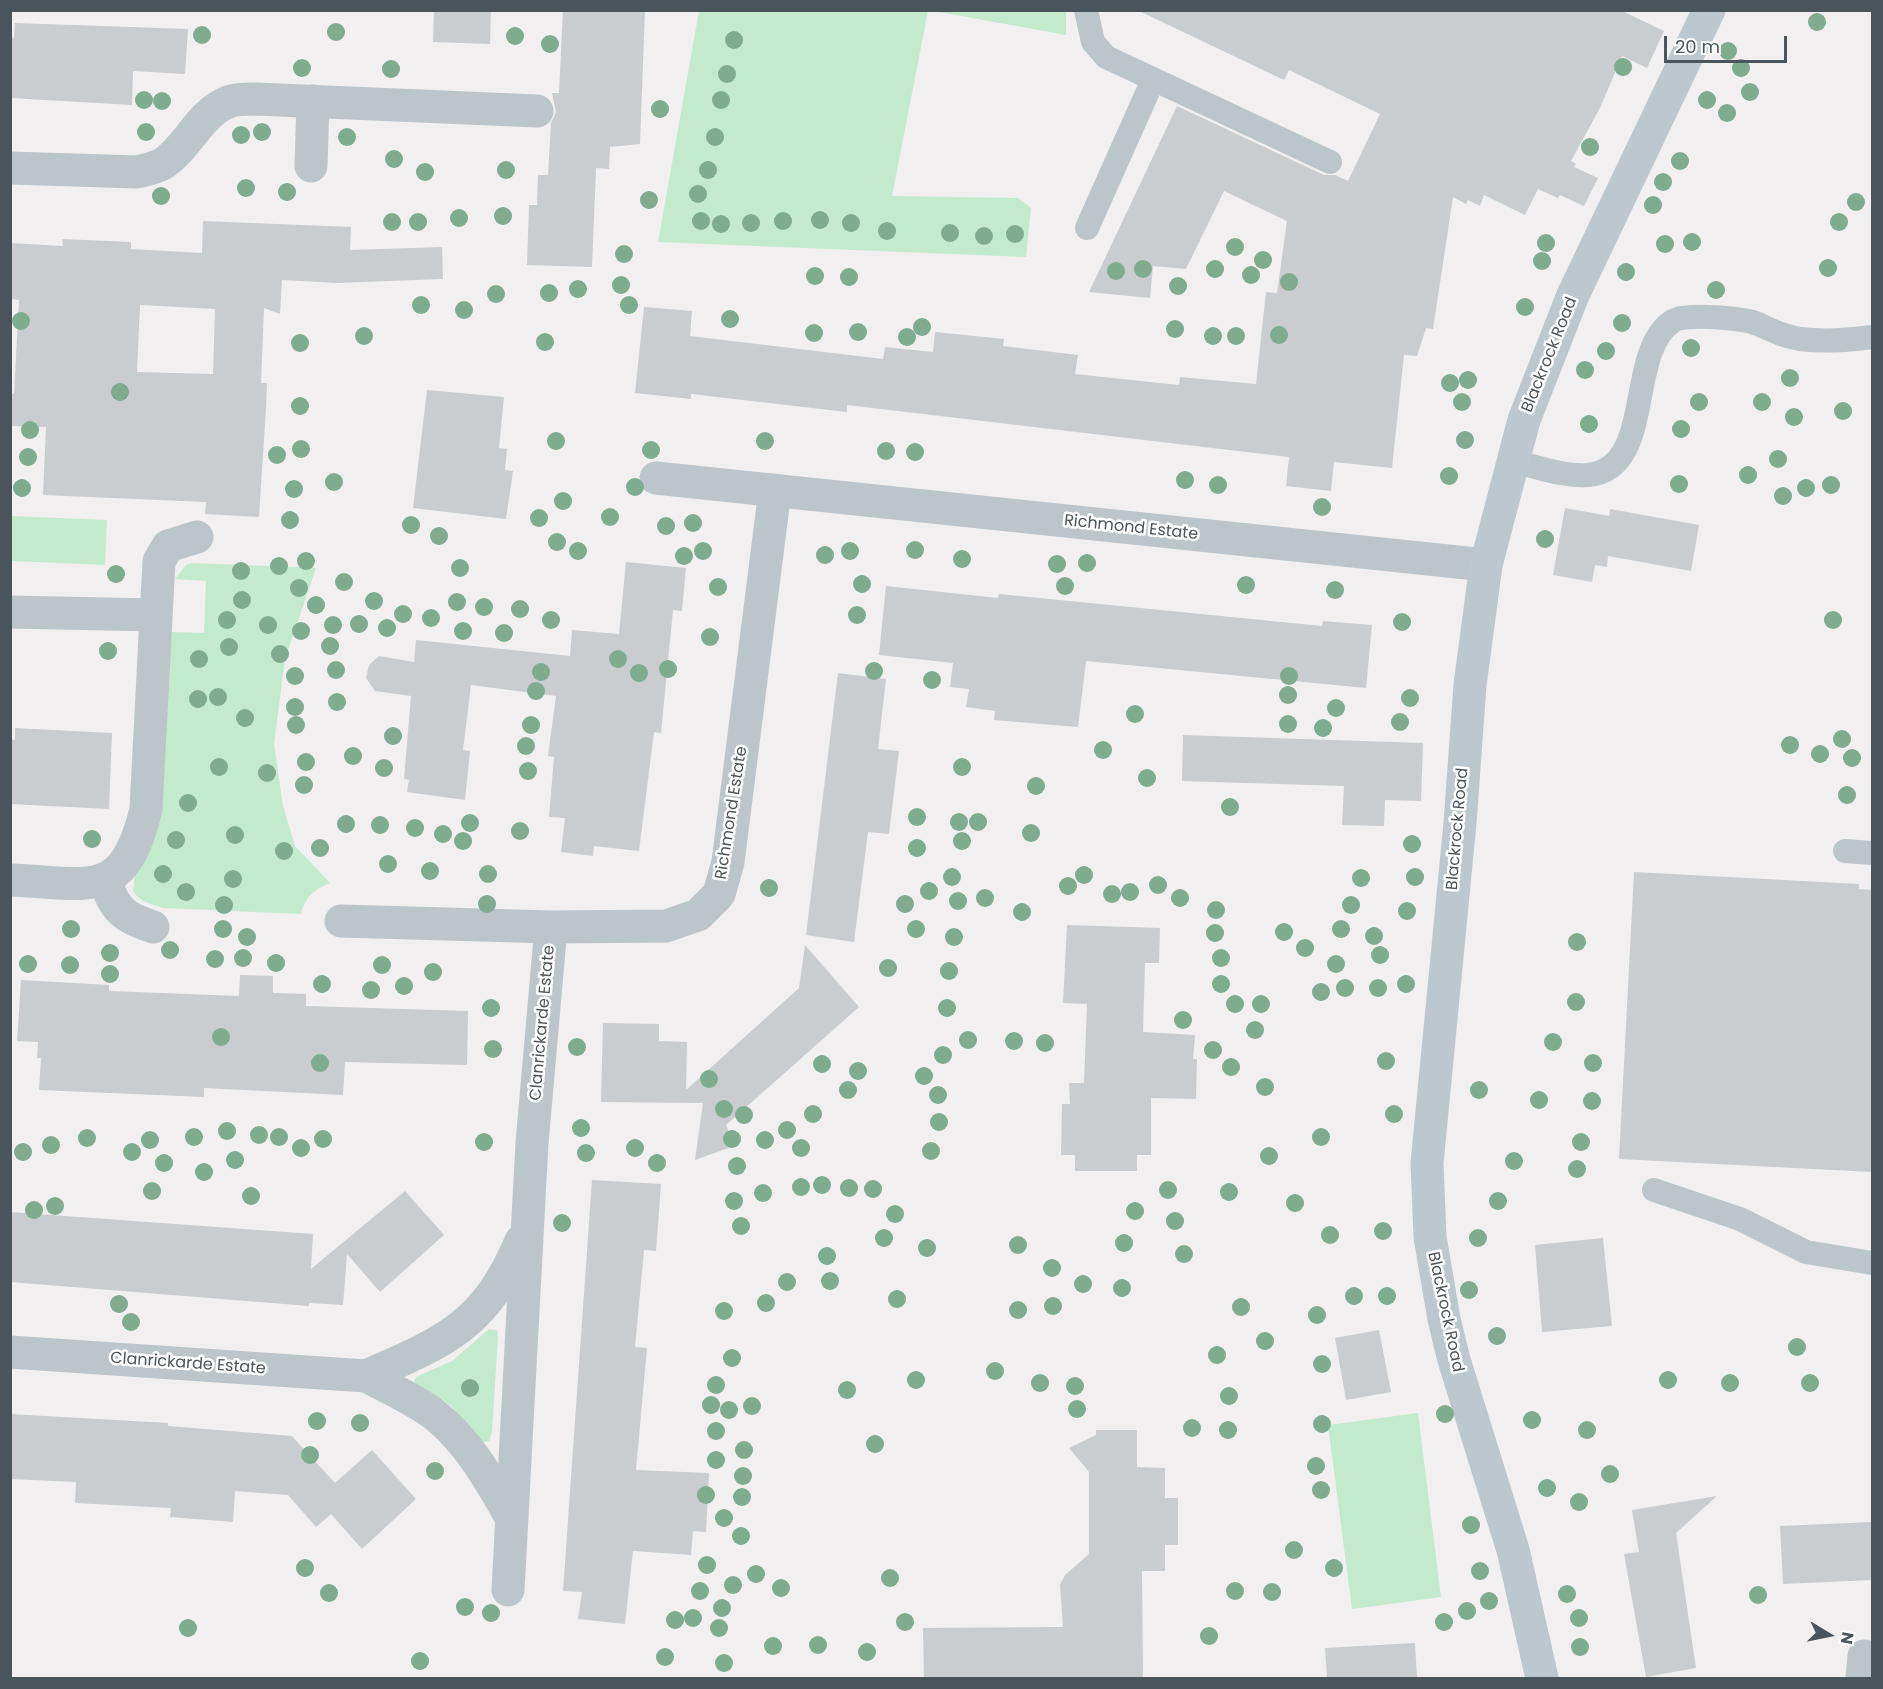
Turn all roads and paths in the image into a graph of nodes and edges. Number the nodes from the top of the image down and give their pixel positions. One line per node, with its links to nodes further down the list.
1 (1086, 10): 3 (lane)
2 (1709, 10): 11 (street, Blackrock Road)
3 (1153, 80): 6 (lane); 9 (lane)
4 (313, 101): 5 (street); 7 (street); 8 (street)
5 (537, 111)
6 (1330, 162)
7 (311, 166)
8 (10, 168)
9 (1087, 228)
10 (1872, 337): 11 (lane)
11 (1512, 461): 15 (street, Blackrock Road)
12 (656, 478): 13 (street, Richmond Estate)
13 (775, 490): 15 (street, Richmond Estate); 24 (street, Richmond Estate)
14 (197, 537): 17 (street)
15 (1486, 565): 32 (street, Blackrock Road)
16 (10, 612): 17 (street)
17 (156, 615): 21 (street)
18 (1845, 851): 19 (lane)
19 (1872, 853)
20 (10, 880): 21 (street)
21 (105, 881): 23 (street)
22 (341, 921): 24 (street, Richmond Estate)
23 (153, 927)
24 (551, 927): 26 (street, Clanrickarde Estate)
25 (1654, 1190): 27 (lane)
26 (528, 1226): 29 (street, Clanrickarde Estate); 30 (street, Clanrickarde Estate)
27 (1872, 1263)
28 (10, 1352): 29 (street, Clanrickarde Estate)
29 (366, 1376): 30 (street, Clanrickarde Estate)
30 (512, 1519): 31 (street, Clanrickarde Estate)
31 (508, 1590)
32 (1542, 1678)

